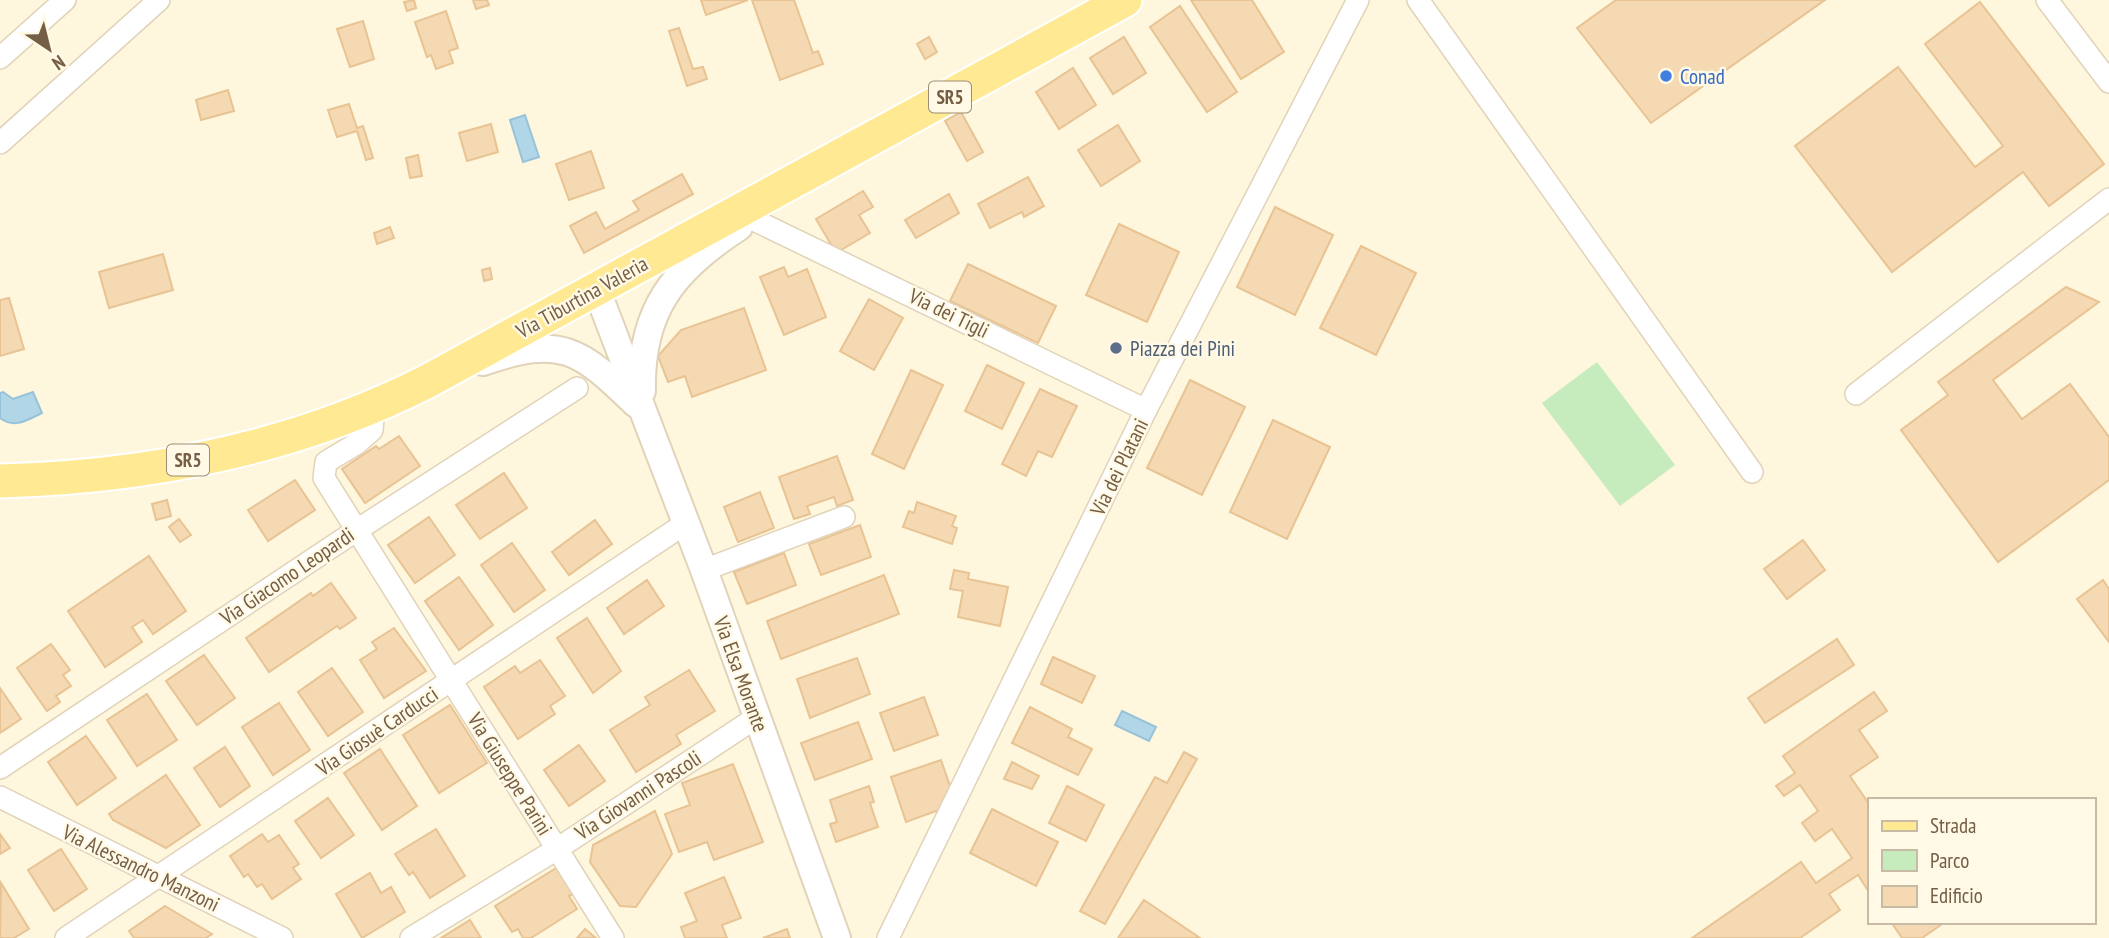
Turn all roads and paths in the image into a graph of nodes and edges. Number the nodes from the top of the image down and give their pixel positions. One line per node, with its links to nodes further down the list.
1 (65, 0): 7 (street)
2 (159, 0): 9 (street)
3 (1125, 0): 10 (main road, Via Tiburtina Valeria / SR5)
4 (1358, 0): 19 (street, Via dei Platani)
5 (1418, 0): 20 (street)
6 (2047, 0): 8 (street)
7 (0, 58)
8 (2109, 82)
9 (0, 143)
10 (775, 194): 12 (street, Via Elsa Morante); 13 (main road, Via Tiburtina Valeria / SR5)
11 (2109, 200): 16 (street)
12 (751, 218): 18 (street, Via Elsa Morante); 19 (street, Via dei Tigli)
13 (596, 289): 14 (main road, Via Tiburtina Valeria / SR5); 18 (street, Via Elsa Morante)
14 (428, 381): 17 (main road, Via Tiburtina Valeria / SR5); 18 (street, Via Elsa Morante)
15 (577, 388): 24 (street, Via Giacomo Leopardi)
16 (1856, 394)
17 (369, 409): 21 (main road, Via Tiburtina Valeria / SR5); 24 (street, Via Giuseppe Parini)
18 (643, 410): 23 (street, Via Elsa Morante)
19 (1146, 410): 37 (street, Via dei Platani)
20 (1752, 472)
21 (0, 481)
22 (844, 517): 25 (street)
23 (686, 523): 25 (street, Via Elsa Morante); 26 (street, Via Giosuè Carducci)
24 (358, 530): 26 (street, Via Giuseppe Parini); 28 (street, Via Giacomo Leopardi)
25 (704, 570): 27 (street, Via Elsa Morante)
26 (452, 681): 30 (street, Via Giuseppe Parini); 31 (street, Via Giosuè Carducci)
27 (757, 717): 30 (street, Via Giovanni Pascoli); 36 (street, Via Elsa Morante)
28 (0, 768)
29 (0, 797): 31 (street, Via Alessandro Manzoni)
30 (557, 849): 34 (street, Via Giovanni Pascoli); 35 (street, Via Giuseppe Parini)
31 (161, 876): 32 (street, Via Giosuè Carducci); 33 (street, Via Alessandro Manzoni)
32 (66, 938)
33 (282, 938)
34 (411, 938)
35 (613, 938)
36 (837, 938)
37 (888, 938)

